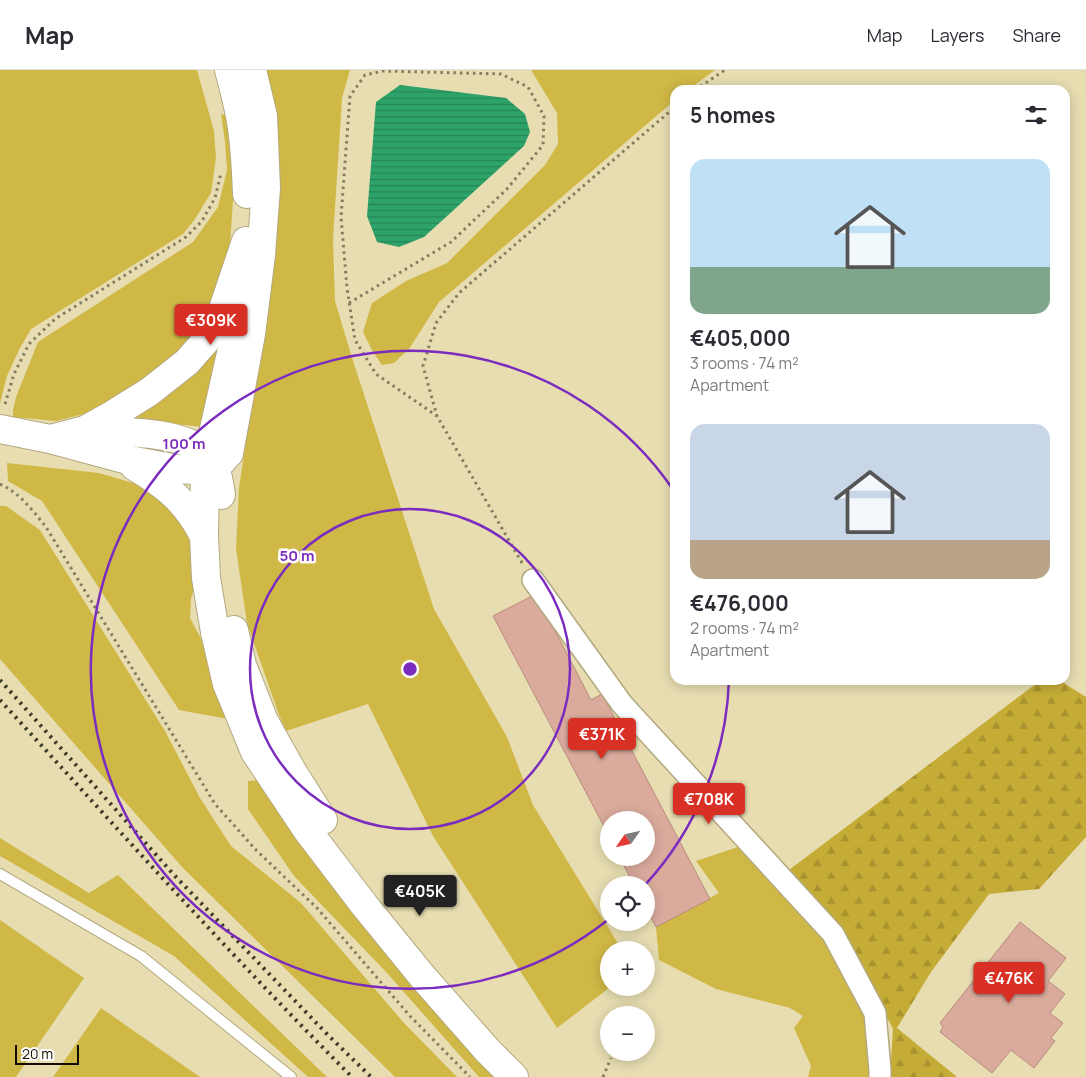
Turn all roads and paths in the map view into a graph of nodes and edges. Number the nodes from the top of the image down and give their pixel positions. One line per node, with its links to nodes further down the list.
1 (229, 70): 6 (main road)
2 (252, 70): 6 (main road)
3 (725, 70): 4 (path)
4 (702, 85)
5 (670, 111): 10 (path)
6 (251, 115): 8 (main road); 15 (main road)
7 (222, 168): 11 (path)
8 (246, 241): 12 (main road); 15 (main road)
9 (349, 303): 9 (path); 10 (path)
10 (437, 416): 18 (path)
11 (2, 417): 13 (main road)
12 (85, 430): 13 (main road); 15 (main road)
13 (50, 439): 14 (main road)
14 (124, 459): 15 (main road); 17 (main road)
15 (214, 461): 17 (main road); 24 (main road)
16 (0, 484): 22 (path)
17 (204, 536): 23 (main road)
18 (533, 580): 26 (street)
19 (0, 874): 21 (lane)
20 (611, 1061): 25 (path)
21 (290, 1077)
22 (470, 1077)
23 (514, 1077)
24 (531, 1077)
25 (603, 1077)
26 (880, 1077)

